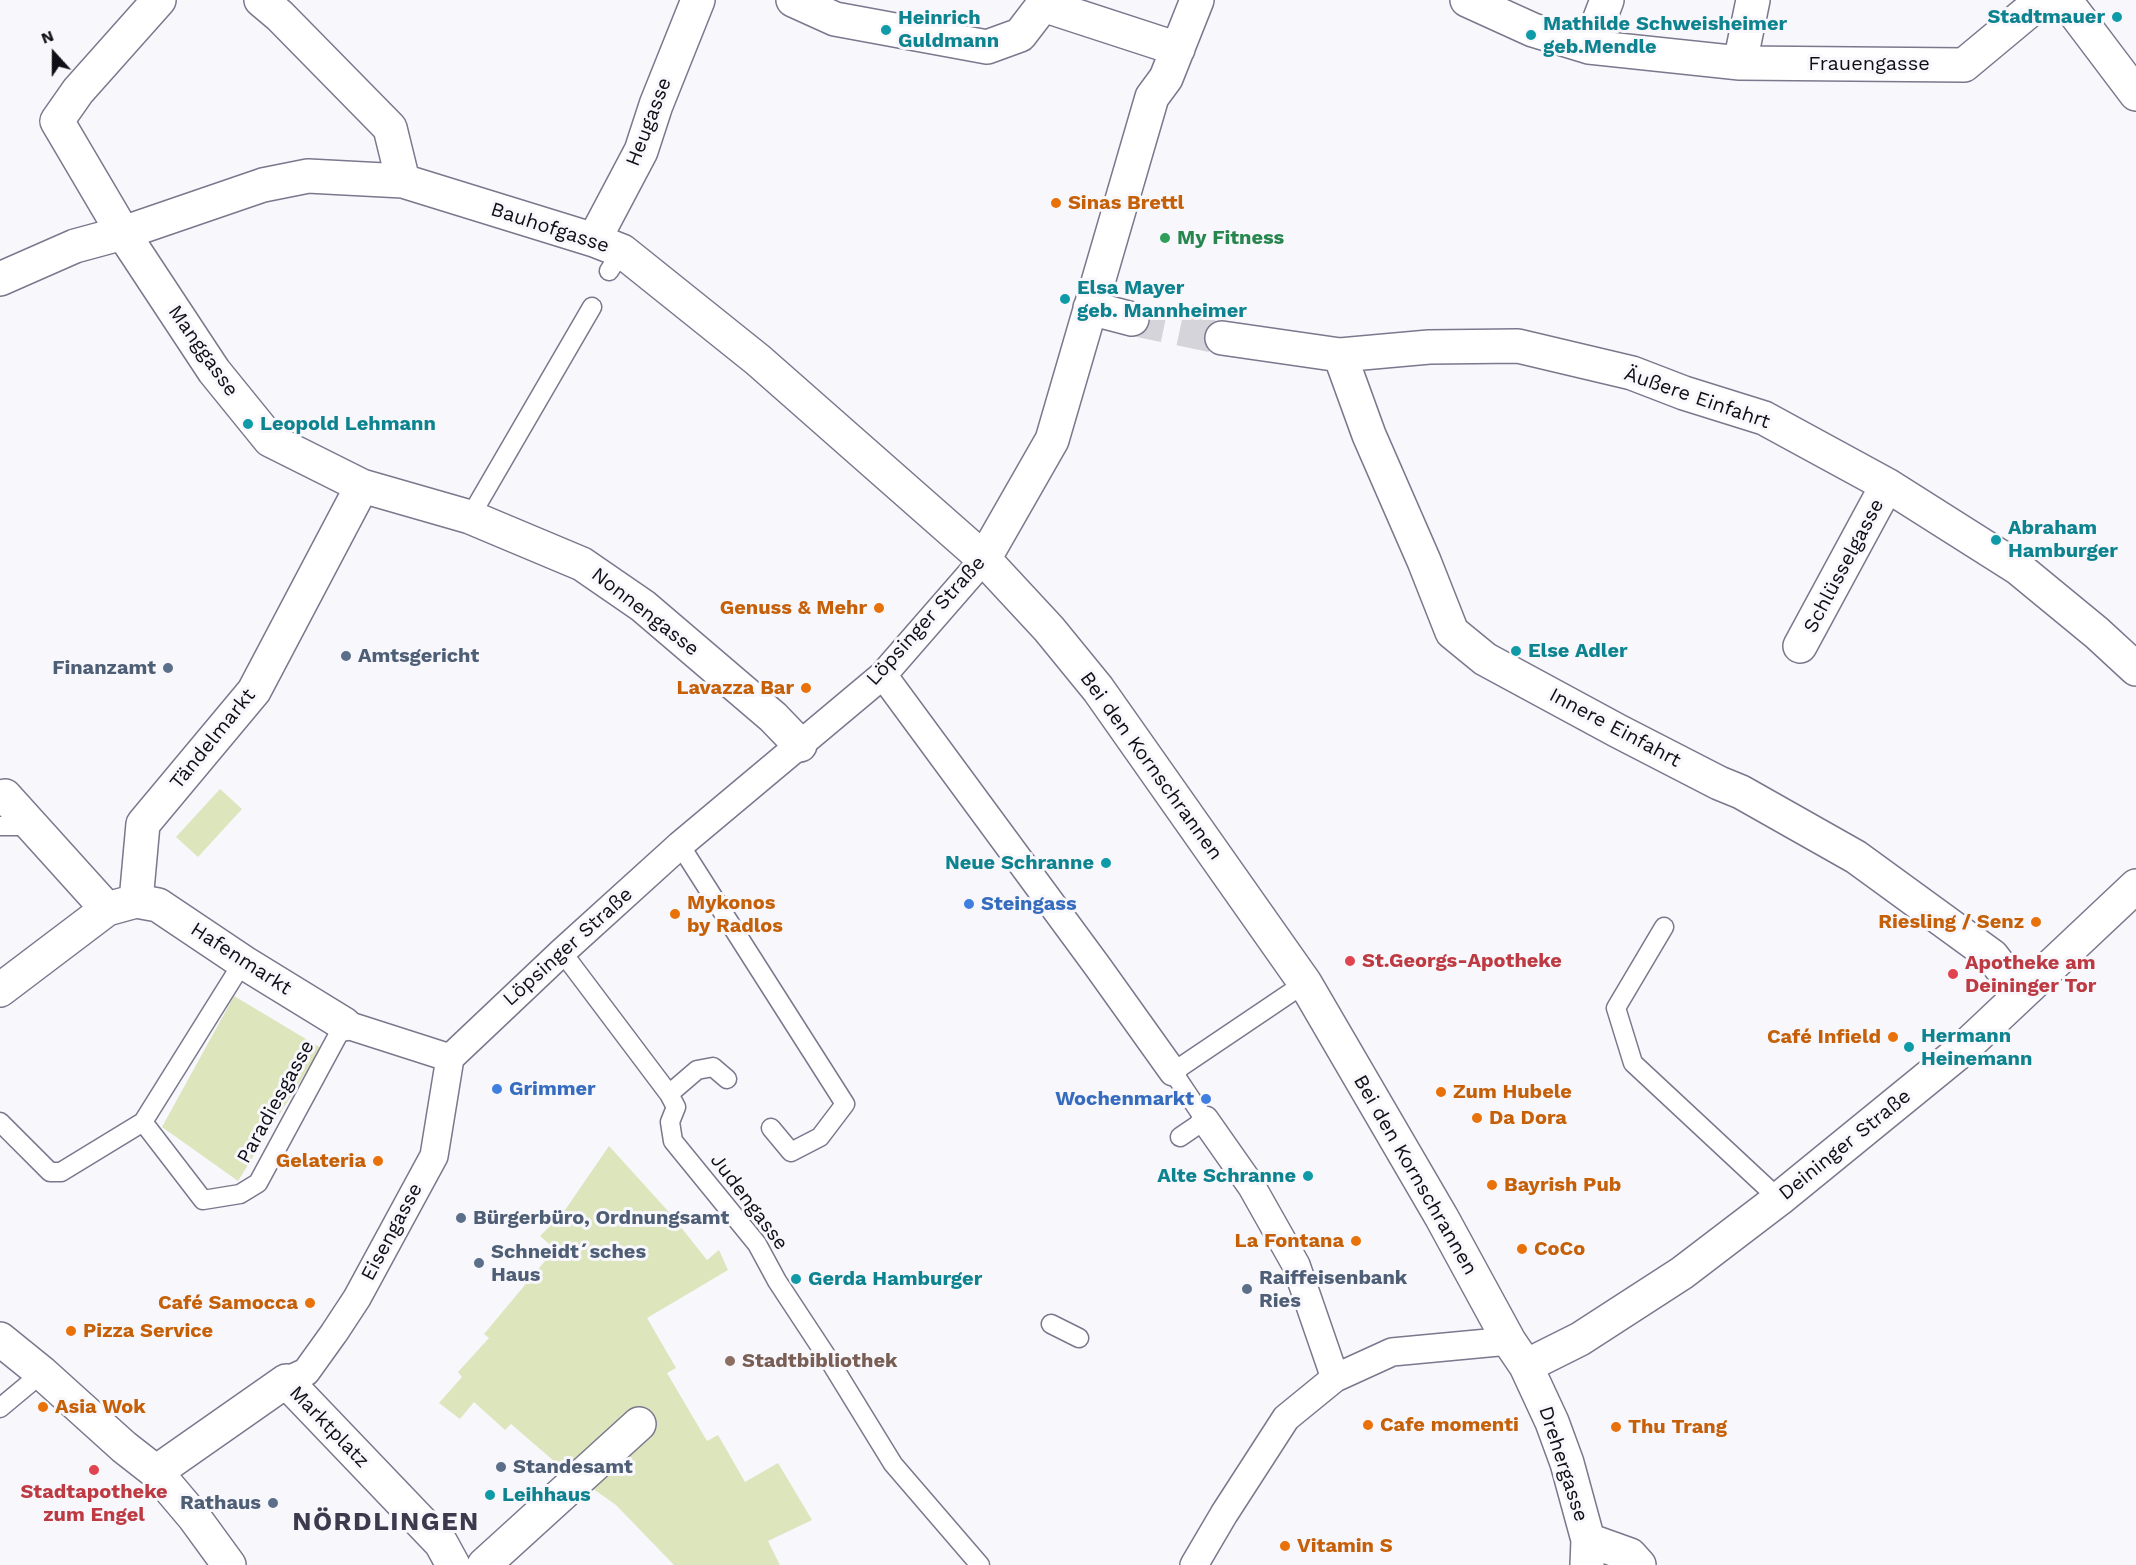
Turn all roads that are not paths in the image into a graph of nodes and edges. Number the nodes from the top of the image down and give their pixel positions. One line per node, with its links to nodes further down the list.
1 (159, 0): 17 (street, Manggasse)
2 (261, 0): 16 (street)
3 (698, 0): 18 (street, Heugasse)
4 (793, 0): 11 (street)
5 (1197, 0): 13 (street, Löpsinger Straße)
6 (1467, 0): 12 (street, Frauengasse)
7 (1607, 0): 12 (street)
8 (1753, 0): 14 (street)
9 (2042, 0): 14 (street, Frauengasse)
10 (2065, 0): 15 (street)
11 (1044, 2): 13 (street)
12 (1590, 47): 14 (street, Frauengasse)
13 (1178, 49): 21 (street, Löpsinger Straße)
14 (1740, 63)
15 (2136, 94)
16 (403, 181): 17 (street, Bauhofgasse); 18 (street, Bauhofgasse)
17 (123, 233): 19 (street, Bauhofgasse); 26 (street, Manggasse)
18 (608, 254): 28 (street, Bauhofgasse)
19 (0, 279)
20 (592, 307): 27 (lane)
21 (1090, 308): 22 (street); 28 (street, Löpsinger Straße)
22 (1132, 319)
23 (1222, 338): 24 (street, Äußere Einfahrt)
24 (1340, 355): 25 (street, Äußere Einfahrt); 42 (street, Innere Einfahrt)
25 (1887, 485): 29 (street, Schlüsselgasse); 30 (street, Äußere Einfahrt)
26 (362, 486): 27 (street, Nonnengasse); 36 (street, Tändelmarkt)
27 (470, 517): 32 (street, Nonnengasse)
28 (984, 559): 31 (street, Löpsinger Straße); 40 (street, Bei den Kornschrannen)
29 (1800, 646)
30 (2136, 669)
31 (883, 675): 32 (street, Löpsinger Straße); 45 (street)
32 (800, 745): 34 (street, Löpsinger Straße)
33 (9, 810): 36 (street)
34 (680, 845): 38 (street, Löpsinger Straße); 51 (lane)
35 (2136, 886): 42 (street, Deininger Straße)
36 (122, 905): 39 (street, Hafenmarkt); 41 (street)
37 (1664, 927): 53 (lane)
38 (562, 952): 44 (street, Löpsinger Straße); 47 (lane)
39 (243, 962): 43 (street, Hafenmarkt); 50 (lane)
40 (1305, 984): 45 (lane); 57 (street, Bei den Kornschrannen)
41 (0, 990)
42 (2021, 994): 53 (street, Deininger Straße)
43 (345, 1024): 44 (street); 50 (lane, Paradiesgasse)
44 (450, 1058): 60 (street, Eisengasse)
45 (1173, 1072): 48 (lane)
46 (727, 1080): 47 (lane)
47 (669, 1094): 68 (lane, Judengasse)
48 (1205, 1120): 52 (lane); 59 (street)
49 (0, 1122): 50 (lane)
50 (143, 1122)
51 (771, 1128)
52 (1180, 1137)
53 (1779, 1199): 57 (street, Deininger Straße)
54 (1051, 1324): 55 (lane)
55 (1078, 1338)
56 (0, 1339): 58 (street)
57 (1518, 1354): 59 (street); 64 (street, Drehergasse)
58 (42, 1373): 61 (lane); 63 (street)
59 (1335, 1378): 69 (street)
60 (286, 1381): 63 (street, Marktplatz); 66 (street, Marktplatz)
61 (0, 1408)
62 (639, 1424): 67 (street)
63 (156, 1472): 65 (street)
64 (1588, 1552): 70 (street)
65 (229, 1565)
66 (453, 1565)
67 (484, 1565)
68 (980, 1565)
69 (1194, 1565)
70 (1639, 1565)

